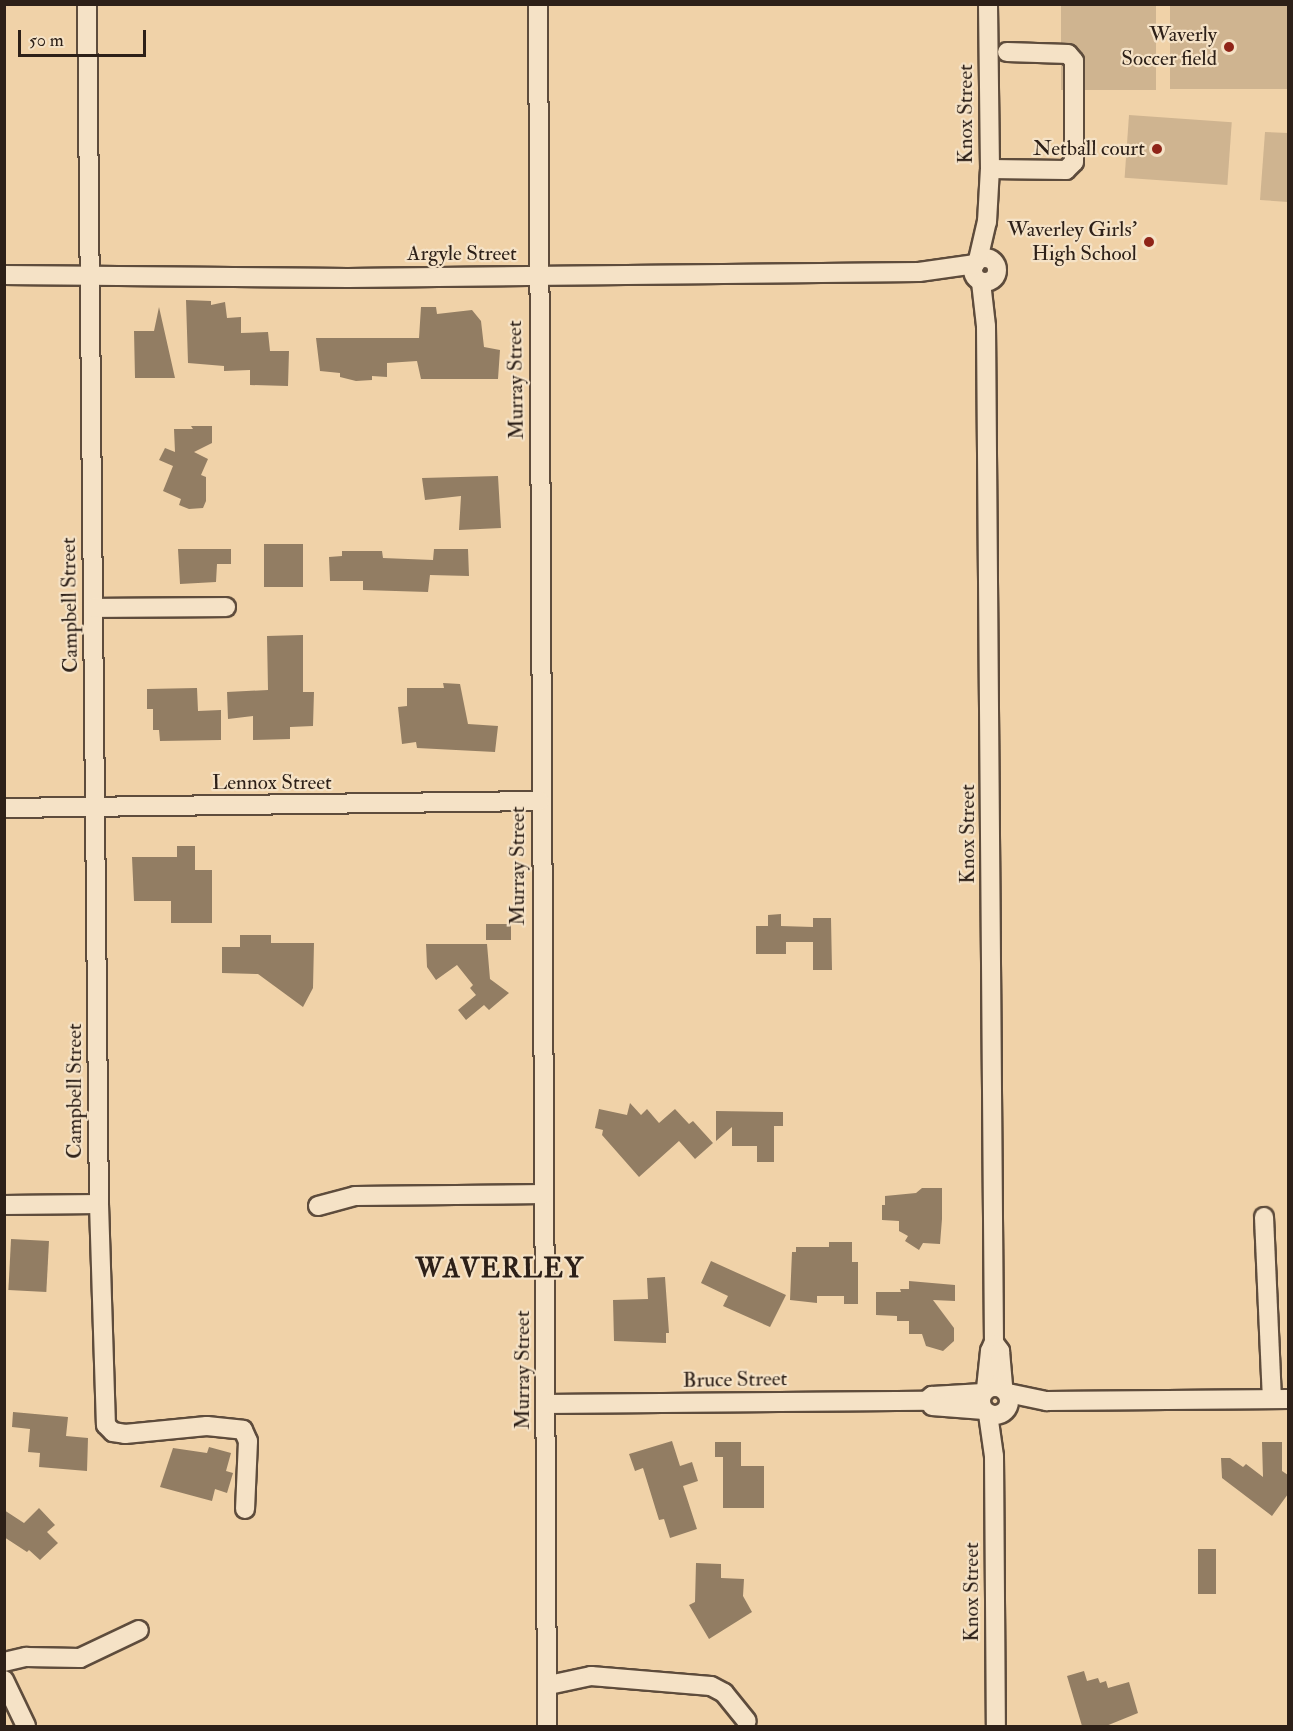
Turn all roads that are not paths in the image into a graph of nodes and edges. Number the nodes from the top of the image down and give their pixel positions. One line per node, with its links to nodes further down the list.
1 (87, 4): 7 (street, Campbell Street)
2 (538, 4): 9 (street, Murray Street)
3 (988, 4): 5 (street, Knox Street)
4 (1007, 52): 5 (street)
5 (990, 169): 6 (street, Knox Street)
6 (982, 272): 9 (street, Argyle Street); 21 (street, Knox Street)
7 (88, 274): 8 (street, Argyle Street); 9 (street, Argyle Street); 11 (street, Campbell Street)
8 (4, 275)
9 (538, 277): 12 (street, Murray Street)
10 (226, 607): 11 (street)
11 (93, 608): 14 (street, Campbell Street)
12 (540, 801): 14 (street, Lennox Street); 15 (street, Murray Street)
13 (4, 808): 14 (street, Lennox Street)
14 (94, 808): 16 (street, Campbell Street)
15 (544, 1194): 18 (street); 22 (street, Murray Street)
16 (99, 1204): 17 (street); 23 (street, Campbell Street)
17 (4, 1205)
18 (318, 1206)
19 (1264, 1216): 20 (street)
20 (1280, 1399): 21 (street, Bruce Street)
21 (995, 1401): 22 (street, Bruce Street); 31 (street, Knox Street)
22 (545, 1404): 27 (street, Murray Street)
23 (245, 1509)
24 (139, 1630): 25 (street)
25 (4, 1662)
26 (4, 1680): 29 (street)
27 (549, 1685): 28 (street); 30 (street, Murray Street)
28 (747, 1720)
29 (26, 1726)
30 (548, 1726)
31 (996, 1726)

